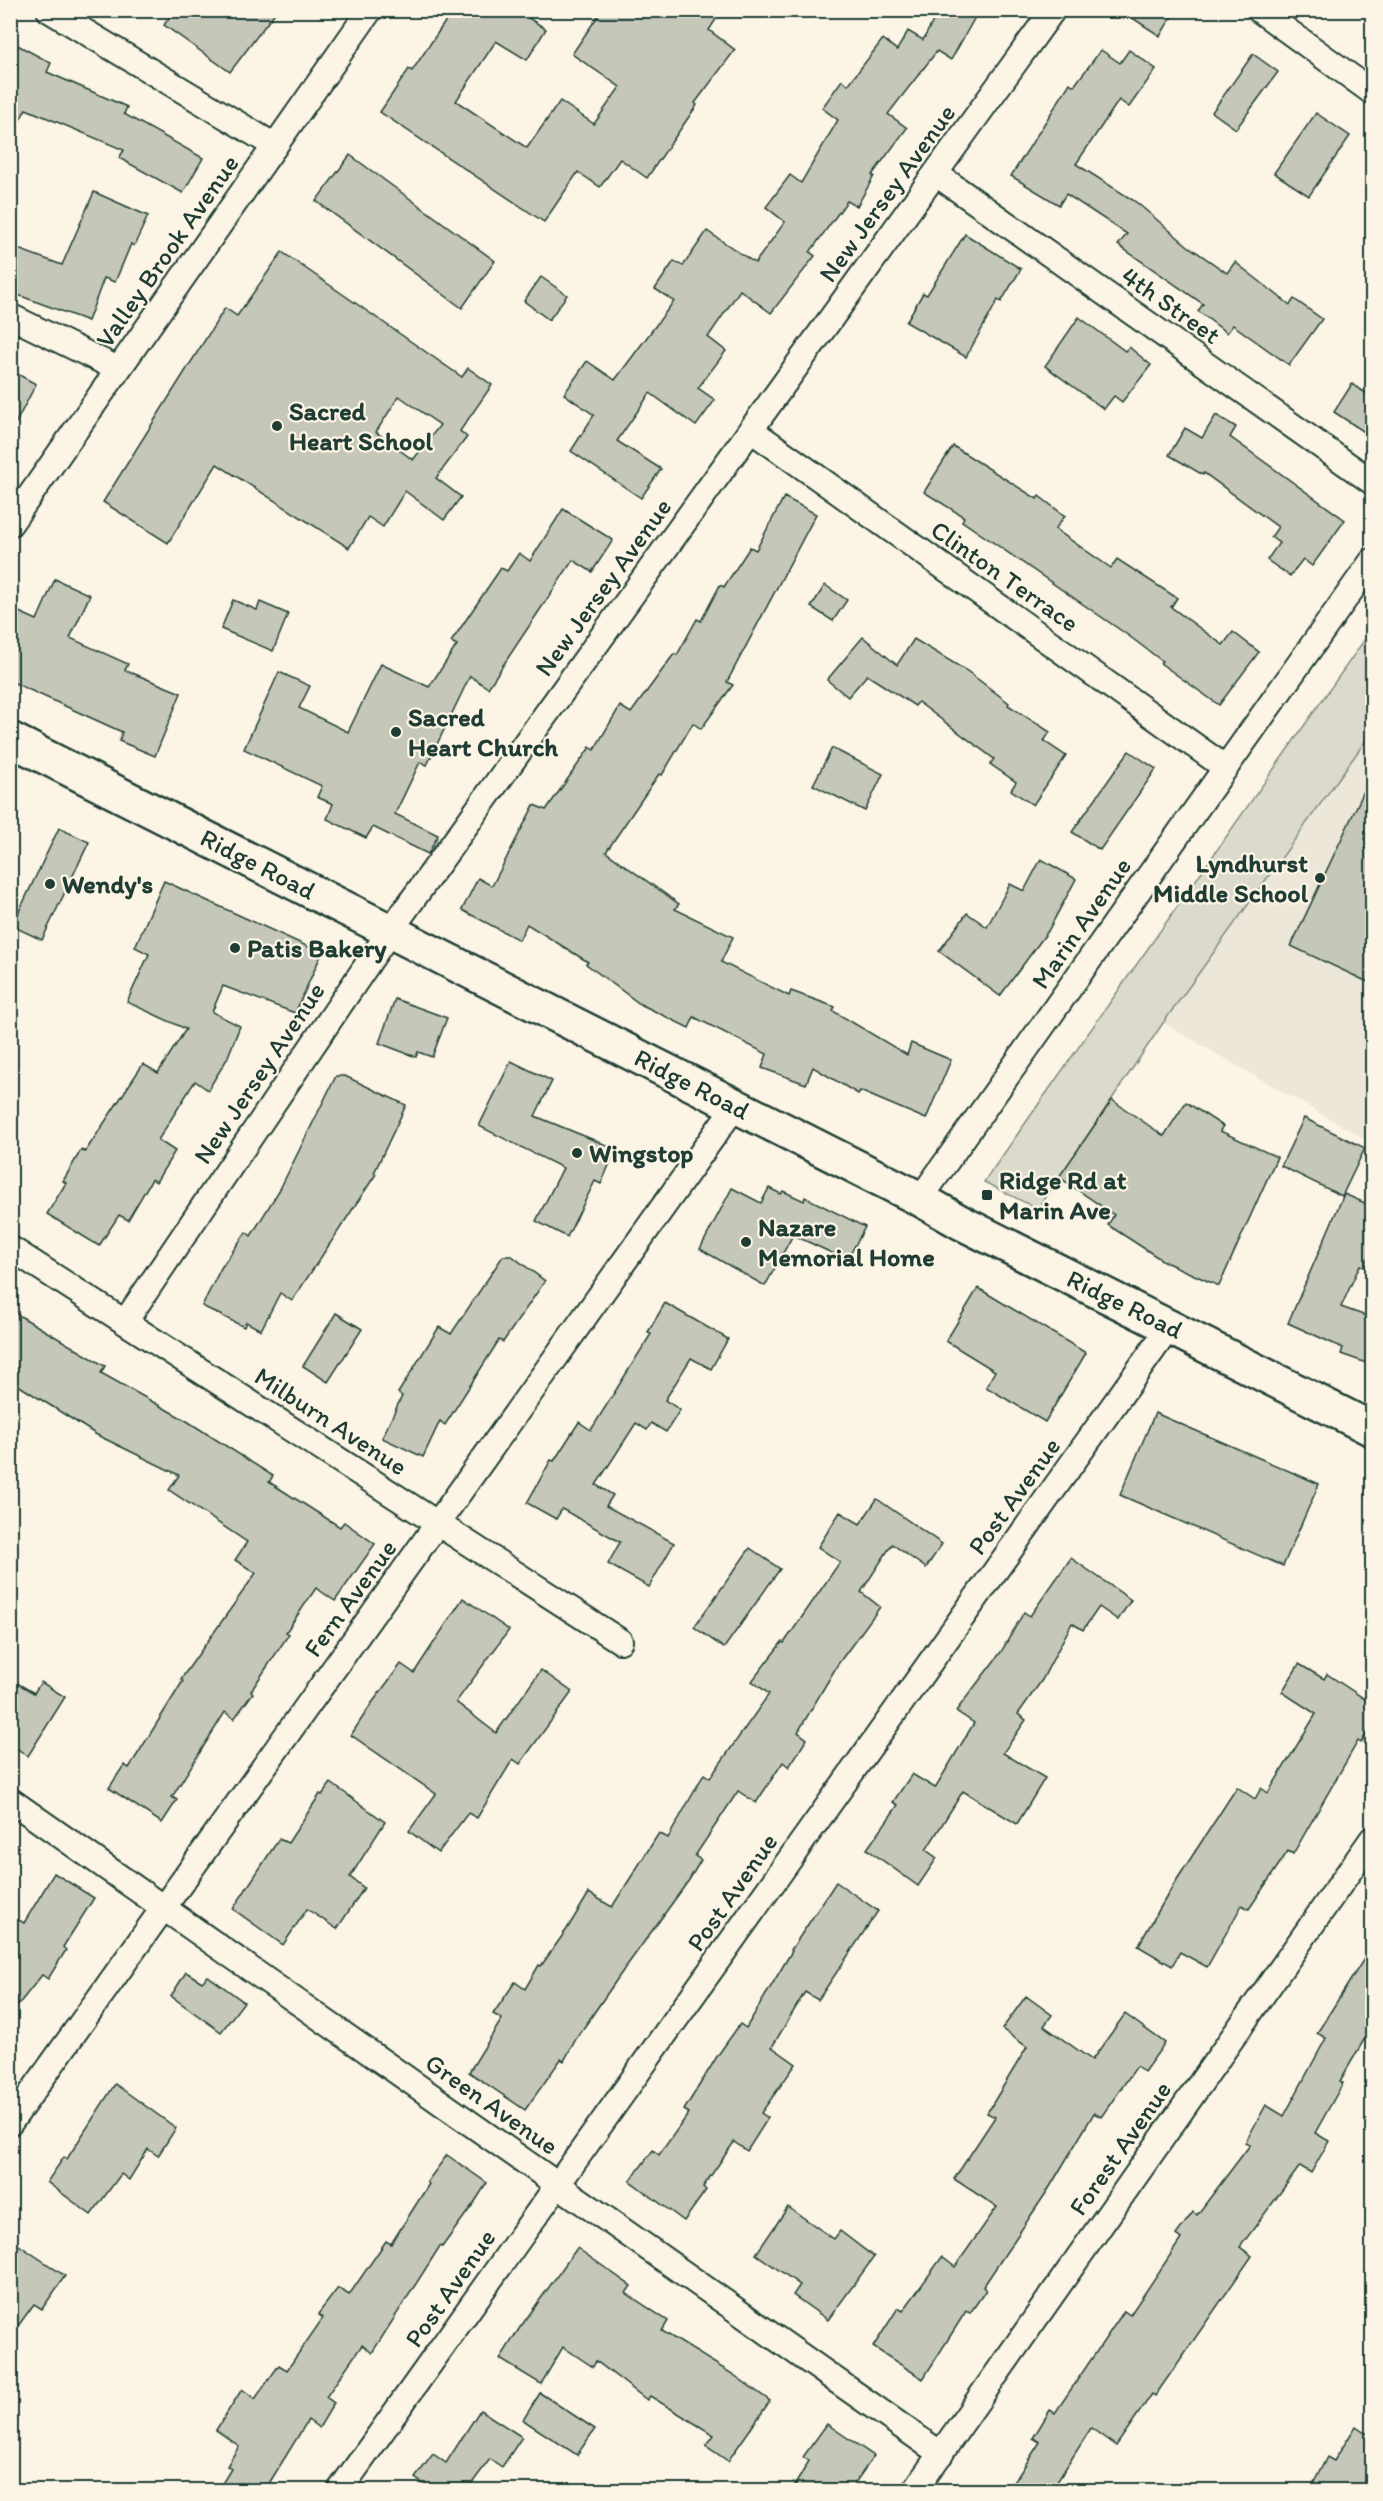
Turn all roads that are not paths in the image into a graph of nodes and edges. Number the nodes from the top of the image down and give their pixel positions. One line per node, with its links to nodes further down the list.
1 (49, 10): 6 (street)
2 (370, 10): 6 (street, Valley Brook Avenue)
3 (1053, 10): 7 (street, New Jersey Avenue)
4 (1259, 10): 5 (street)
5 (1372, 92)
6 (275, 146): 9 (street, Valley Brook Avenue)
7 (936, 174): 10 (street, New Jersey Avenue); 11 (street, 4th Street)
8 (10, 316): 9 (street)
9 (118, 369): 12 (street, Valley Brook Avenue)
10 (751, 430): 15 (street, Clinton Terrace); 16 (street, New Jersey Avenue)
11 (1372, 482)
12 (10, 524)
13 (1372, 561): 15 (street, Marin Avenue)
14 (10, 739): 16 (main road, Ridge Road)
15 (1226, 768): 18 (street, Marin Avenue)
16 (390, 931): 17 (main road, Ridge Road); 20 (street, New Jersey Avenue)
17 (735, 1106): 18 (main road, Ridge Road); 23 (street, Fern Avenue)
18 (920, 1199): 21 (main road, Ridge Road)
19 (10, 1248): 20 (street, Milburn Avenue)
20 (125, 1322): 23 (street, Milburn Avenue)
21 (1170, 1326): 22 (main road, Ridge Road); 29 (street, Post Avenue)
22 (1372, 1429)
23 (438, 1524): 24 (street, Milburn Avenue); 27 (street, Fern Avenue)
24 (620, 1641)
25 (10, 1800): 27 (street, Green Avenue)
26 (1372, 1839): 30 (street, Forest Avenue)
27 (164, 1908): 28 (street, Fern Avenue); 29 (street, Green Avenue)
28 (10, 2123)
29 (558, 2185): 30 (street, Green Avenue); 31 (street, Post Avenue)
30 (941, 2454): 32 (street, Forest Avenue)
31 (340, 2490)
32 (915, 2490)

